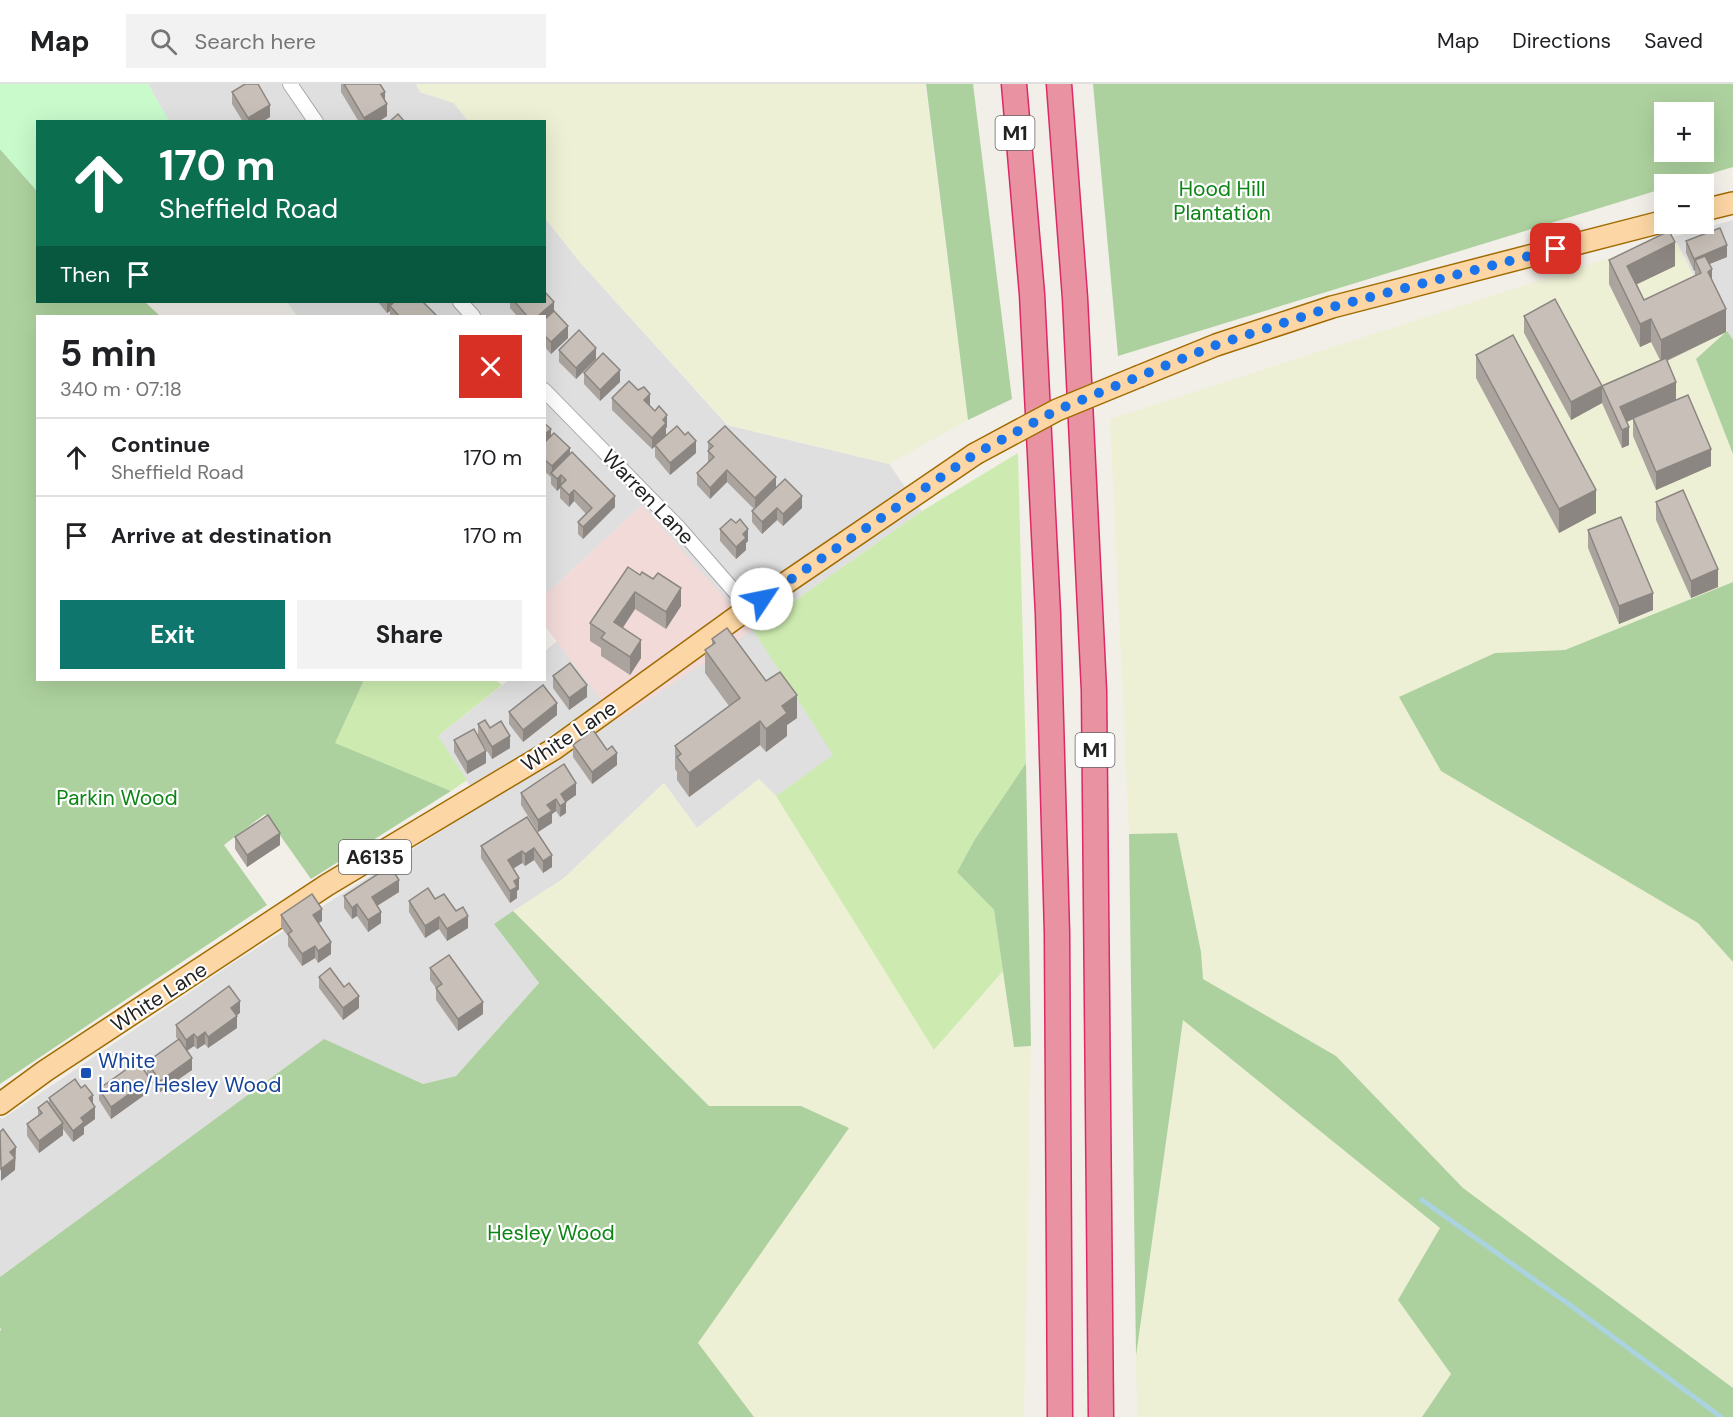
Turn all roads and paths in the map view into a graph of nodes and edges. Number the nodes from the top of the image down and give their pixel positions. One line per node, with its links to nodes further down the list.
1 (290, 84): 5 (street)
2 (1008, 84): 6 (highway, M1)
3 (1014, 84): 6 (highway, M1)
4 (1059, 84): 16 (highway, M1)
5 (315, 120)
6 (1022, 182): 15 (highway, M1)
7 (1733, 203): 8 (main road)
8 (1714, 208)
9 (1654, 224): 13 (main road, White Lane / A6135, bridge)
10 (461, 303): 11 (street)
11 (472, 315)
12 (546, 392): 13 (street, Warren Lane)
13 (749, 608): 14 (main road, White Lane / A6135)
14 (0, 1104)
15 (1060, 1417)
16 (1101, 1417)

